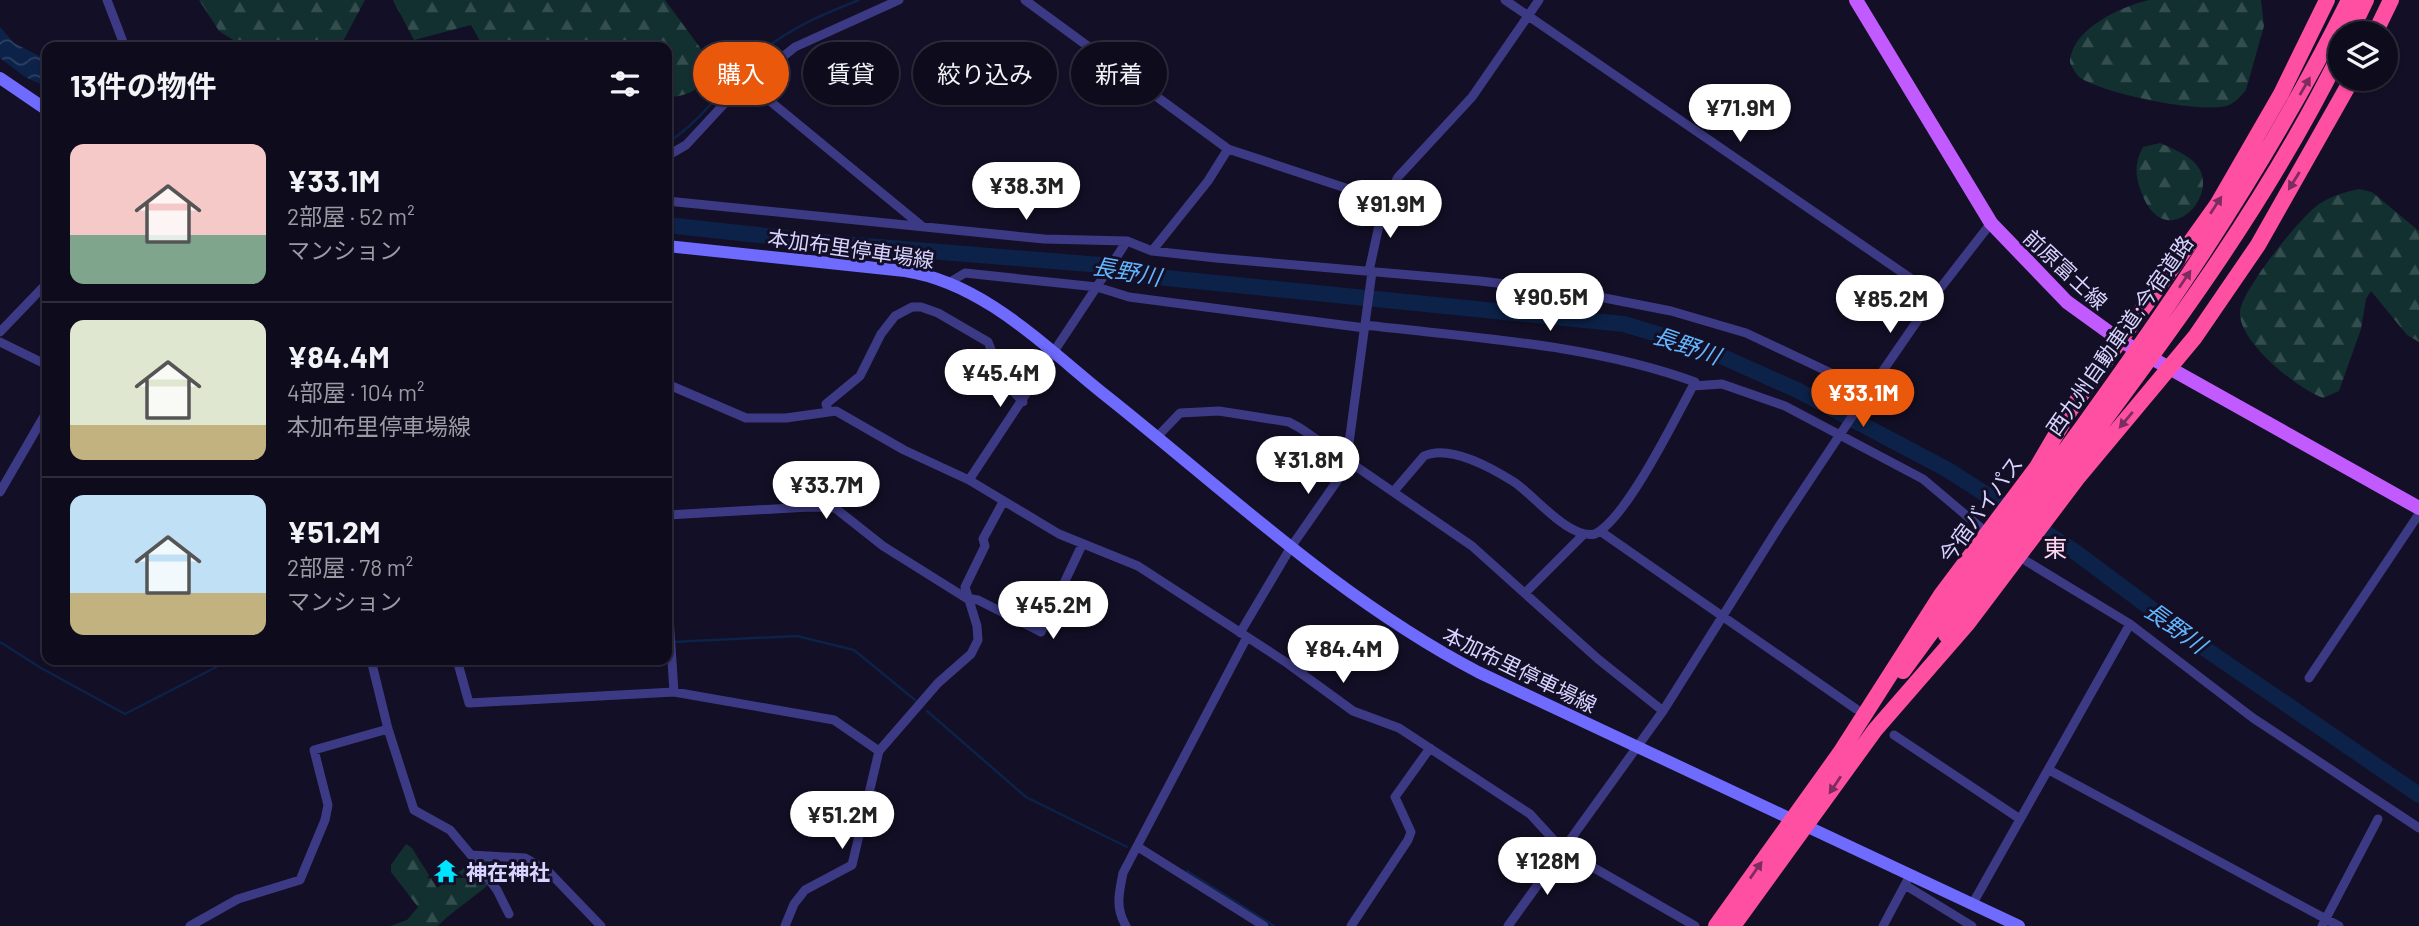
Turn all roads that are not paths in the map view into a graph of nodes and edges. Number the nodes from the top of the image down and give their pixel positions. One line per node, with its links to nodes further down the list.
1 (107, 0): 14 (street)
2 (899, 0): 15 (street)
3 (1025, 0): 22 (street)
4 (1505, 0): 11 (street)
5 (1539, 0): 11 (street)
6 (1856, 0): 26 (main road, 前原富士線)
7 (2327, 0): 39 (highway, 今宿バイパス, one-way to 7)
8 (2348, 0): 38 (highway, 西九州自動車道;今宿道路, one-way to 8)
9 (2366, 0): 12 (highway)
10 (2391, 0): 13 (highway)
11 (1529, 16): 24 (street); 35 (street)
12 (2356, 21)
13 (2381, 21)
14 (123, 42)
15 (789, 52)
16 (2328, 75): 38 (highway, 西九州自動車道;今宿道路)
17 (0, 78): 21 (main road)
18 (2344, 91): 43 (highway, 今宿バイパス, one-way to 43)
19 (723, 105): 23 (street)
20 (775, 105): 27 (street)
21 (42, 107)
22 (1228, 149): 24 (street); 30 (street)
23 (672, 153)
24 (1385, 201): 31 (street)
25 (672, 202): 27 (street)
26 (1991, 223): 35 (street); 39 (main road, 前原富士線)
27 (923, 227): 28 (street)
28 (1124, 245): 30 (street); 33 (street)
29 (672, 247): 32 (main road, 本加布里停車場線)
30 (1152, 251): 31 (street)
31 (1371, 272): 36 (street); 46 (street)
32 (950, 282): 33 (street); 41 (main road, 本加布里停車場線)
33 (1097, 286): 36 (street); 41 (street)
34 (42, 288): 37 (street)
35 (1935, 295): 46 (street)
36 (1365, 324): 45 (street); 52 (street)
37 (0, 332)
38 (2153, 340): 56 (highway, 西九州自動車道;今宿道路)
39 (2120, 341): 43 (main road, 前原富士線); 56 (highway, 今宿バイパス)
40 (0, 342): 42 (street)
41 (1052, 354): 47 (street); 51 (main road, 本加布里停車場線)
42 (42, 363)
43 (2170, 368): 56 (highway, 今宿バイパス, one-way to 56); 58 (main road, 前原富士線)
44 (672, 386): 48 (street)
45 (1693, 386): 50 (street); 61 (street)
46 (1869, 391): 50 (street)
47 (1023, 402): 48 (street); 53 (street)
48 (828, 410): 53 (street)
49 (42, 420): 55 (street)
50 (1840, 434): 63 (street); 68 (street)
51 (1157, 437): 52 (street); 65 (main road, 本加布里停車場線)
52 (1349, 459): 54 (street); 65 (street)
53 (969, 480): 57 (street)
54 (1394, 491): 62 (street); 66 (street)
55 (0, 492)
56 (2038, 498): 63 (highway, 今宿バイパス); 63 (highway, 今宿バイパス)
57 (1003, 502): 64 (street); 67 (street)
58 (2419, 508)
59 (2419, 514): 74 (street)
60 (672, 515): 67 (street)
61 (1600, 531): 62 (street); 68 (street)
62 (1584, 534): 66 (street)
63 (2008, 539): 69 (street); 75 (highway); 80 (highway, 今宿バイパス); 85 (highway, 今宿バイパス)
64 (1082, 545): 67 (street); 70 (street)
65 (1291, 547): 70 (street); 82 (main road, 本加布里停車場線)
66 (1526, 592): 78 (street)
67 (966, 598): 84 (street)
68 (1722, 616): 77 (street); 78 (street)
69 (2130, 624): 86 (street); 90 (street)
70 (1243, 635): 83 (street); 91 (street)
71 (672, 662): 76 (street)
72 (373, 665): 79 (street)
73 (458, 665): 76 (street)
74 (2309, 678)
75 (1903, 683): 80 (highway); 85 (highway)
76 (674, 692): 84 (street)
77 (1856, 709)
78 (1663, 711): 82 (street)
79 (387, 729): 93 (street); 98 (street)
80 (1875, 730): 89 (highway, 今宿バイパス, one-way to 89)
81 (1894, 735): 87 (street)
82 (1637, 746): 89 (main road, 本加布里停車場線); 92 (street)
83 (1430, 748): 92 (street); 103 (street)
84 (878, 751): 100 (street)
85 (1840, 753): 89 (highway, 今宿バイパス)
86 (2049, 769): 87 (street); 97 (street)
87 (2020, 818): 95 (street)
88 (2378, 819): 97 (street)
89 (1799, 823): 94 (main road, 本加布里停車場線); 106 (highway, 今宿バイパス, one-way to 89); 107 (highway, 今宿バイパス)
90 (2419, 828)
91 (1138, 847): 101 (street); 102 (street)
92 (1563, 850): 104 (street); 105 (street)
93 (471, 855): 96 (street); 99 (street)
94 (1908, 880): 95 (main road, 本加布里停車場線); 108 (street); 109 (street)
95 (1973, 903): 110 (main road, 本加布里停車場線)
96 (509, 914)
97 (2324, 922): 111 (street)
98 (190, 926)
99 (601, 926)
100 (785, 926)
101 (1126, 926)
102 (1264, 926)
103 (1351, 926)
104 (1508, 926)
105 (1695, 926)
106 (1716, 926)
107 (1733, 926)
108 (1883, 926)
109 (1972, 926)
110 (2020, 926)
111 (2339, 926)

